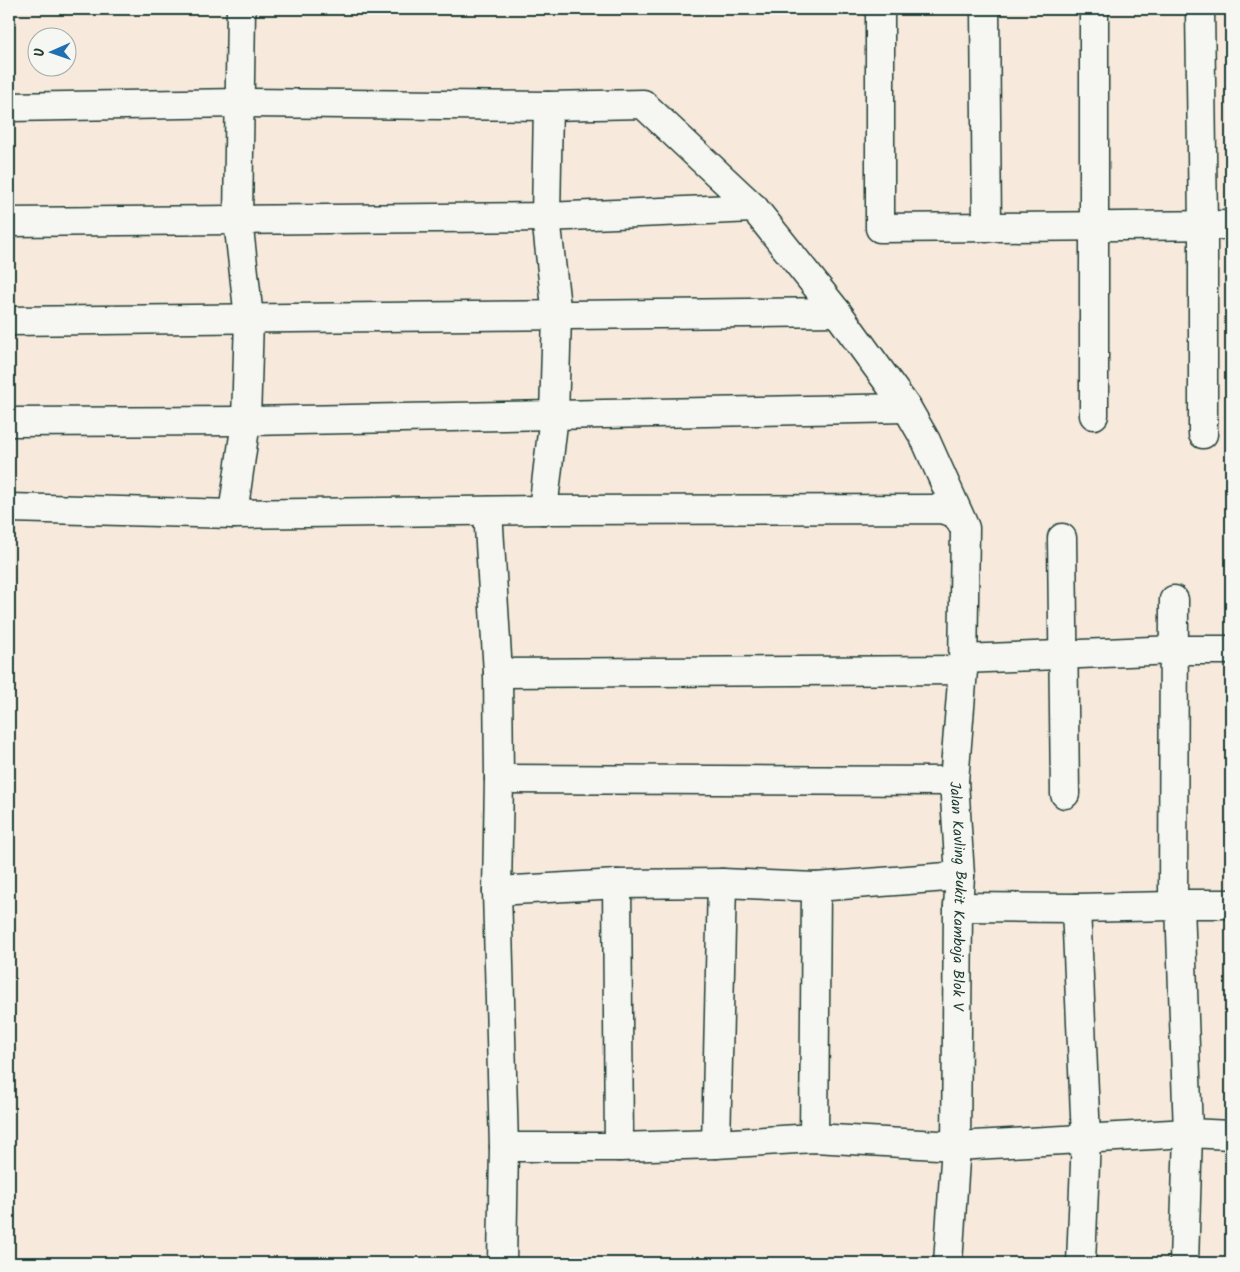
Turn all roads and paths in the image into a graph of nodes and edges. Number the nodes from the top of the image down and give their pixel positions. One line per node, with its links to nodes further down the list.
1 (241, 9): 6 (street)
2 (880, 9): 16 (street)
3 (985, 9): 16 (street)
4 (1094, 9): 15 (street)
5 (1200, 9): 13 (street)
6 (240, 103): 7 (street); 8 (street); 11 (street)
7 (548, 106): 9 (street); 10 (street)
8 (9, 107)
9 (754, 208): 10 (street); 17 (street)
10 (546, 217): 11 (street); 18 (street)
11 (238, 220): 12 (street); 19 (street)
12 (9, 222)
13 (1203, 225): 14 (street); 15 (street); 26 (street)
14 (1231, 225)
15 (1094, 226): 16 (street); 22 (street)
16 (987, 228)
17 (837, 312): 18 (street); 21 (street)
18 (557, 316): 19 (street); 23 (street)
19 (249, 318): 20 (street); 24 (street)
20 (9, 321)
21 (907, 408): 23 (street); 31 (street)
22 (1094, 415)
23 (554, 416): 24 (street); 28 (street)
24 (246, 420): 25 (street); 30 (street)
25 (9, 422)
26 (1203, 434)
27 (9, 508): 30 (street)
28 (542, 510): 29 (street); 31 (street)
29 (488, 511): 30 (street); 38 (street)
30 (233, 514)
31 (965, 528): 37 (street, Jalan Kavling Bukit Kamboja Blok V)
32 (1062, 538): 36 (street)
33 (1174, 600): 34 (street)
34 (1174, 650): 35 (street); 36 (street); 48 (street)
35 (1231, 650)
36 (1063, 654): 37 (street); 41 (street)
37 (963, 665): 38 (street); 40 (street, Jalan Kavling Bukit Kamboja Blok V)
38 (498, 673): 39 (street)
39 (499, 779): 40 (street); 46 (street)
40 (954, 781): 42 (street, Jalan Kavling Bukit Kamboja Blok V)
41 (1065, 794)
42 (960, 876): 45 (street); 49 (street, Jalan Kavling Bukit Kamboja Blok V)
43 (722, 883): 44 (street); 45 (street); 55 (street)
44 (617, 884): 46 (street); 58 (street)
45 (816, 887): 53 (street)
46 (497, 892): 57 (street)
47 (1231, 904): 48 (street)
48 (1176, 905): 50 (street); 51 (street)
49 (958, 908): 50 (street); 56 (street, Jalan Kavling Bukit Kamboja Blok V)
50 (1076, 908): 54 (street)
51 (1188, 1133): 52 (street); 54 (street); 62 (street)
52 (1231, 1135)
53 (814, 1138): 55 (street); 56 (street)
54 (1086, 1138): 56 (street); 61 (street)
55 (716, 1144): 58 (street)
56 (956, 1146): 60 (street, Jalan Kavling Bukit Kamboja Blok V)
57 (504, 1147): 58 (street); 59 (street)
58 (619, 1147)
59 (502, 1263)
60 (948, 1263)
61 (1081, 1263)
62 (1184, 1263)

